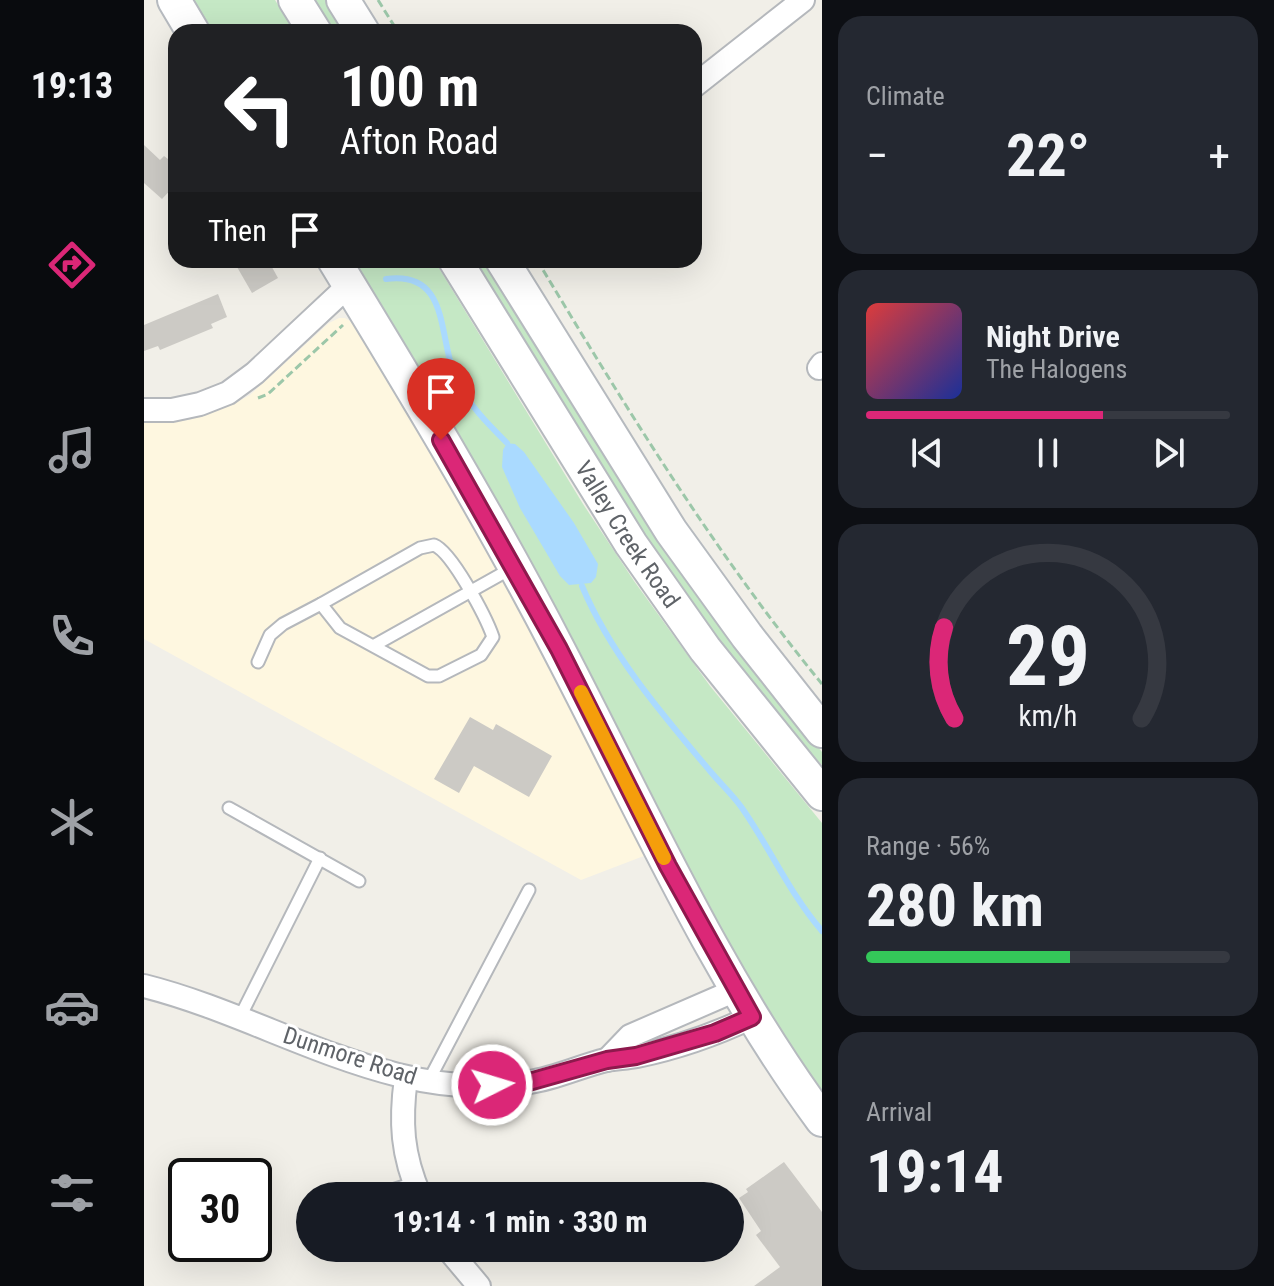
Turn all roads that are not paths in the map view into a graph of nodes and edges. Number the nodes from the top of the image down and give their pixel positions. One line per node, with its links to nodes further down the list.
1 (174, 0): 5 (main road)
2 (295, 0): 6 (main road)
3 (343, 0): 7 (main road)
4 (803, 0): 8 (street)
5 (188, 24)
6 (310, 24)
7 (358, 24)
8 (702, 80)
9 (460, 268): 19 (main road, Valley Creek Road)
10 (507, 268): 18 (main road, Valley Creek Road)
11 (341, 273): 12 (street); 13 (main road)
12 (144, 410)
13 (514, 566): 14 (lane); 25 (main road)
14 (469, 591): 15 (lane); 16 (lane); 16 (lane)
15 (321, 604): 16 (lane); 17 (lane)
16 (373, 646)
17 (258, 662)
18 (822, 731)
19 (822, 794)
20 (229, 808): 21 (lane)
21 (320, 858): 22 (lane); 26 (lane)
22 (359, 881)
23 (529, 890): 28 (lane)
24 (144, 986): 26 (street, Dunmore Road)
25 (744, 1003): 27 (street, Dunmore Road); 27 (street, Dunmore Road); 29 (main road)
26 (239, 1019): 28 (street, Dunmore Road)
27 (607, 1060): 28 (street, Dunmore Road)
28 (417, 1080): 30 (street)
29 (822, 1120)
30 (415, 1182)
31 (457, 1262): 32 (street)
32 (473, 1285)

